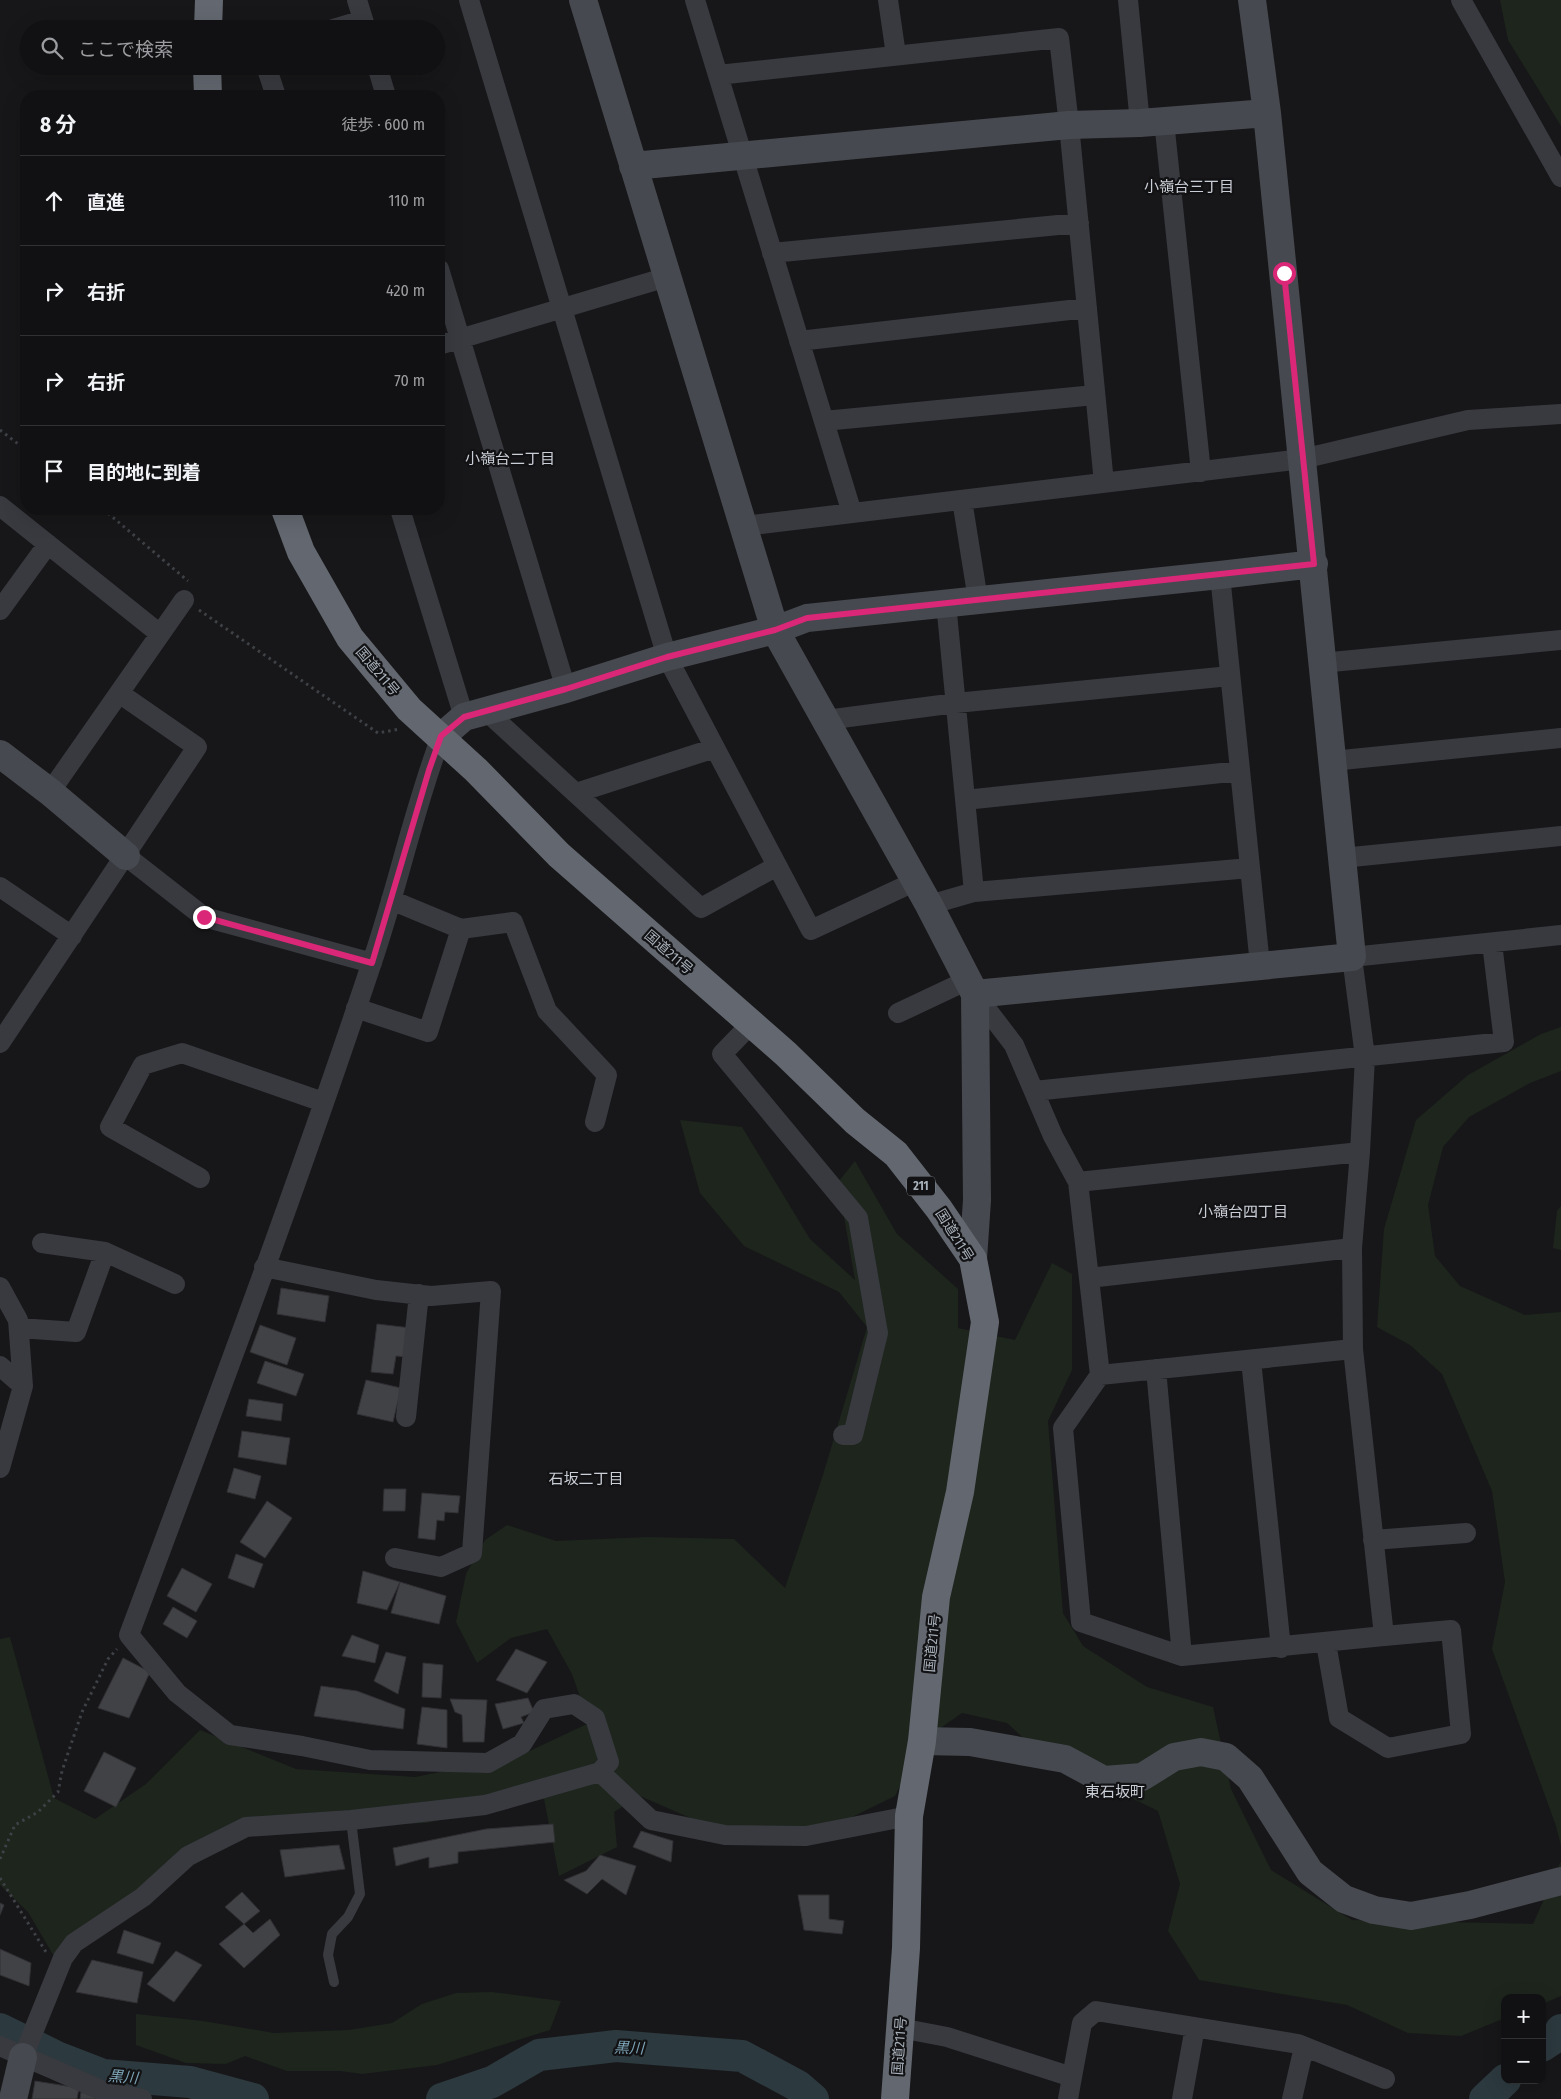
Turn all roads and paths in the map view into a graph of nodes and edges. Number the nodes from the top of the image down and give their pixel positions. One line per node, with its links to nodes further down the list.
1 (208, 0): 10 (highway)
2 (357, 0): 11 (street)
3 (469, 0): 31 (street)
4 (583, 0): 24 (street)
5 (695, 0): 13 (street)
6 (888, 0): 12 (street)
7 (1128, 0): 21 (street)
8 (1252, 0): 20 (street)
9 (1461, 0): 25 (street)
10 (208, 20)
11 (363, 20)
12 (896, 55): 13 (street); 22 (street)
13 (718, 74): 23 (street)
14 (207, 75): 17 (highway)
15 (269, 75): 18 (street)
16 (380, 75): 19 (street)
17 (208, 90)
18 (274, 90)
19 (384, 90)
20 (1267, 113): 21 (street); 40 (street)
21 (1152, 122): 22 (street); 41 (street)
22 (1070, 125): 23 (street); 26 (street)
23 (742, 157): 24 (street); 27 (street)
24 (634, 166): 28 (street)
25 (1561, 177)
26 (1079, 223): 27 (street); 30 (street)
27 (772, 253): 33 (street)
28 (668, 277): 31 (street); 49 (street)
29 (445, 289): 32 (street)
30 (1087, 308): 33 (street); 35 (street)
31 (560, 309): 32 (street); 60 (street)
32 (460, 339): 34 (street); 63 (street)
33 (800, 341): 37 (street)
34 (445, 343)
35 (1095, 395): 37 (street); 42 (street)
36 (1561, 414): 40 (street)
37 (824, 421): 45 (street)
38 (0, 430): 39 (path)
39 (20, 445)
40 (1302, 460): 41 (street); 51 (street)
41 (1201, 472): 42 (street)
42 (1104, 483): 43 (street)
43 (962, 500): 45 (street); 54 (street)
44 (0, 506): 50 (street)
45 (852, 513): 49 (street)
46 (110, 515): 53 (path)
47 (287, 515): 68 (highway, 国道211号 / 211)
48 (402, 515): 66 (street)
49 (744, 526): 57 (street)
50 (48, 544): 56 (street); 58 (street)
51 (1314, 564): 52 (street); 61 (street)
52 (1220, 575): 54 (street); 62 (street)
53 (184, 600): 58 (street); 68 (path)
54 (978, 600): 55 (street)
55 (946, 603): 57 (street); 65 (street)
56 (0, 610)
57 (775, 630): 60 (street); 67 (street)
58 (160, 634): 64 (street)
59 (1561, 640): 61 (street)
60 (667, 657): 63 (street); 70 (street)
61 (1321, 663): 72 (street)
62 (1230, 676): 65 (street); 73 (street)
63 (566, 689): 66 (street)
64 (118, 694): 74 (street); 78 (street)
65 (956, 703): 67 (street); 76 (street)
66 (475, 714): 68 (street); 75 (street)
67 (826, 720): 82 (street)
68 (434, 730): 85 (street); 97 (highway, 国道211号 / 211)
69 (1561, 738): 72 (street)
70 (715, 748): 75 (street); 80 (street)
71 (0, 754): 74 (street)
72 (1332, 761): 79 (street)
73 (1240, 771): 76 (street); 81 (street)
74 (50, 792): 78 (street)
75 (576, 793): 80 (street)
76 (965, 800): 84 (street)
77 (1561, 836): 79 (street)
78 (126, 856): 89 (street); 92 (street)
79 (1342, 858): 91 (street)
80 (777, 866): 82 (street)
81 (1250, 868): 84 (street); 93 (street)
82 (916, 881): 86 (street)
83 (0, 888): 89 (street)
84 (974, 892): 86 (street)
85 (391, 900): 87 (street); 92 (street)
86 (930, 905): 94 (street)
87 (461, 929): 95 (street); 102 (street)
88 (1561, 935): 90 (street)
89 (72, 936): 98 (street)
90 (1492, 942): 91 (street); 99 (street)
91 (1352, 957): 93 (street); 99 (street)
92 (372, 963): 95 (street)
93 (1260, 965): 94 (street)
94 (971, 987): 96 (street); 100 (street); 109 (street)
95 (356, 1008): 101 (street)
96 (898, 1013)
97 (751, 1024): 109 (highway, 国道211号 / 211); 124 (street)
98 (0, 1043)
99 (1365, 1057): 100 (street); 103 (street)
100 (1034, 1091): 105 (street)
101 (323, 1102): 104 (street); 110 (street)
102 (595, 1122)
103 (1360, 1152): 105 (street); 107 (street)
104 (200, 1178)
105 (1078, 1182): 111 (street)
106 (42, 1243): 108 (street)
107 (1352, 1248): 111 (street); 116 (street)
108 (105, 1252): 112 (street); 115 (street)
109 (973, 1259): 134 (highway, 国道211号 / 211)
110 (264, 1267): 114 (street); 129 (street)
111 (1089, 1278): 120 (street)
112 (175, 1284)
113 (0, 1287): 115 (street)
114 (419, 1294): 122 (street); 128 (street)
115 (19, 1328): 121 (street)
116 (1353, 1349): 117 (street); 127 (street)
117 (1251, 1360): 119 (street); 132 (street)
118 (0, 1366): 121 (street)
119 (1156, 1369): 120 (street); 133 (street)
120 (1100, 1375): 133 (street)
121 (23, 1386): 123 (street)
122 (406, 1417)
123 (6, 1420): 125 (street)
124 (843, 1435)
125 (0, 1468)
126 (1466, 1533): 127 (street)
127 (1374, 1540): 130 (street)
128 (395, 1558)
129 (129, 1635): 135 (street); 138 (path)
130 (1384, 1636): 131 (street); 131 (street)
131 (1326, 1643): 132 (street)
132 (1281, 1648): 133 (street)
133 (1182, 1656)
134 (922, 1741): 136 (highway, 国道211号 / 211); 140 (street)
135 (600, 1772): 136 (street); 137 (street)
136 (909, 1816): 144 (highway, 国道211号 / 211)
137 (351, 1820): 141 (street); 142 (lane)
138 (0, 1859)
139 (0, 1878): 141 (path)
140 (1561, 1881)
141 (54, 1979): 146 (street)
142 (334, 1982)
143 (1195, 2027): 145 (street); 147 (street); 153 (street)
144 (900, 2028): 147 (street); 151 (highway, 国道211号 / 211)
145 (1304, 2047): 148 (street); 154 (street)
146 (16, 2050): 149 (street); 150 (street)
147 (1072, 2077): 152 (street)
148 (1385, 2079)
149 (13, 2099)
150 (142, 2099)
151 (895, 2099)
152 (1068, 2099)
153 (1182, 2099)
154 (1292, 2099)

